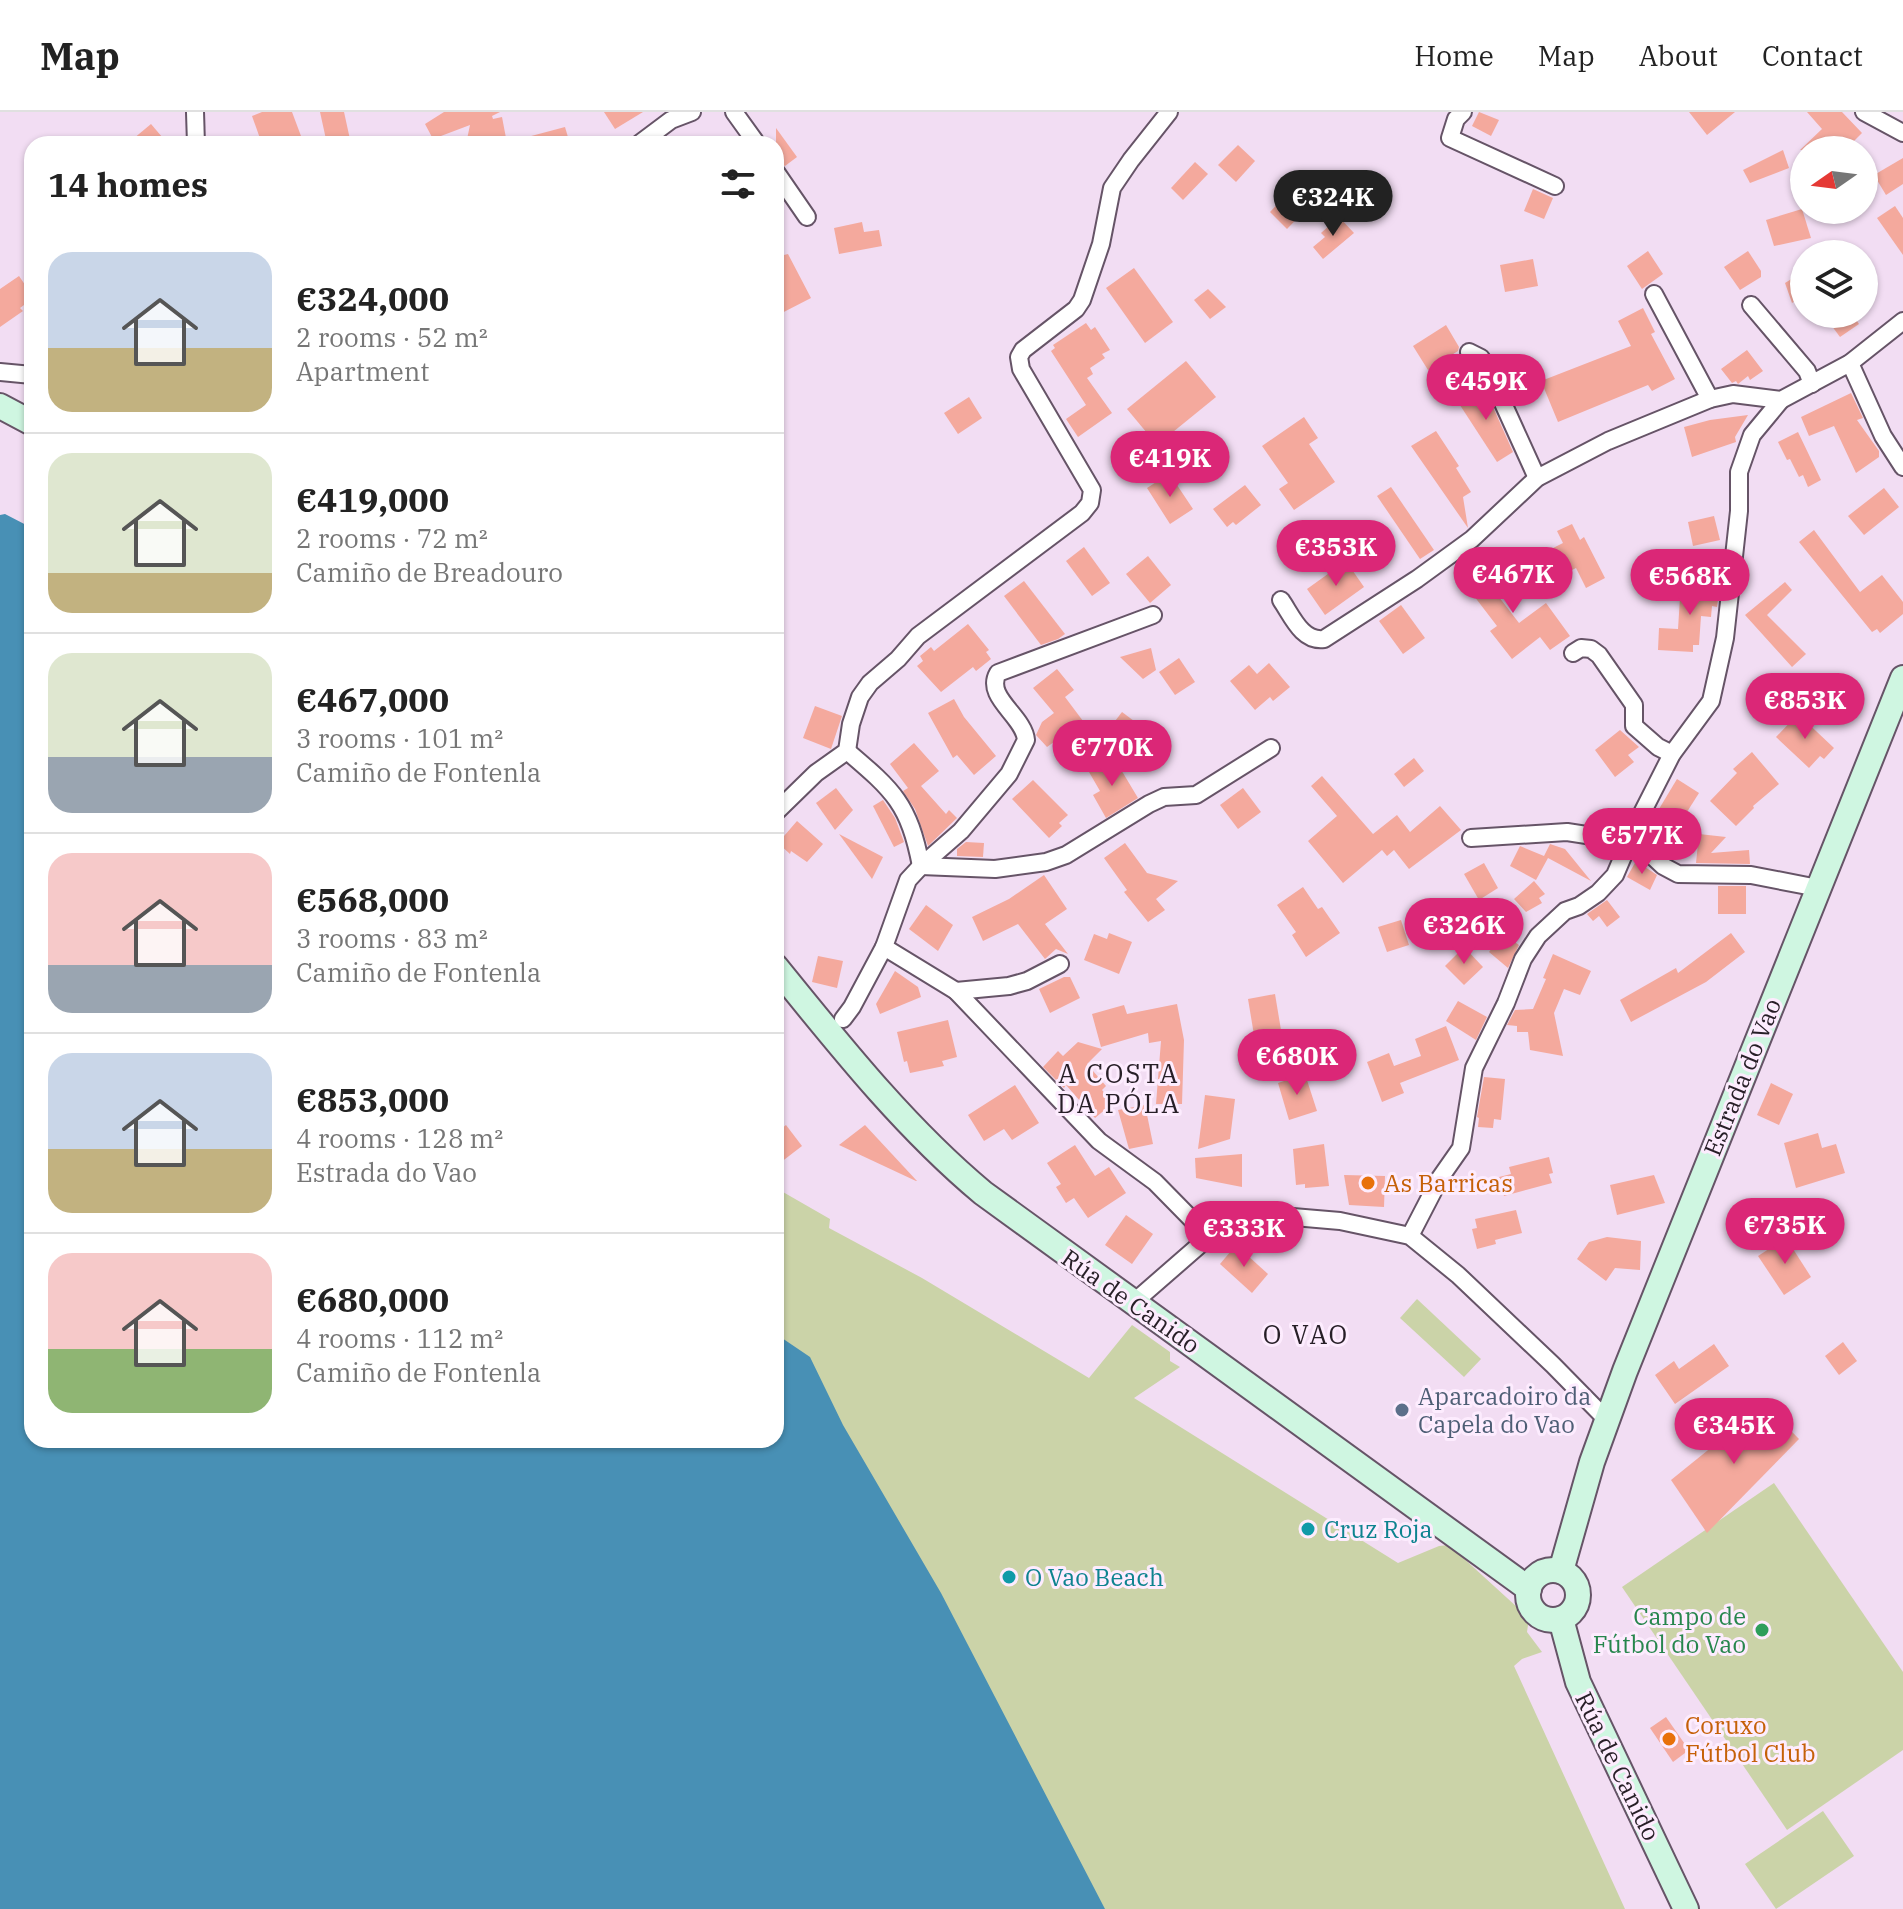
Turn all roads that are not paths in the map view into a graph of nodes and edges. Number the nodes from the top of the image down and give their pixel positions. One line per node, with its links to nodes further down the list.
1 (195, 112): 8 (street)
2 (692, 112): 9 (street)
3 (734, 112): 10 (street)
4 (1169, 112): 33 (street)
5 (1463, 112): 12 (street)
6 (1864, 112): 7 (street)
7 (1903, 133)
8 (196, 136)
9 (650, 136)
10 (751, 136)
11 (784, 184): 13 (street)
12 (1555, 186)
13 (807, 217)
14 (1654, 294): 22 (street)
15 (1751, 305): 21 (street)
16 (1903, 321): 18 (street)
17 (1469, 352): 27 (street)
18 (1850, 363): 21 (street); 26 (street)
19 (0, 372): 20 (street)
20 (24, 374)
21 (1812, 384): 23 (street)
22 (1710, 399): 23 (street); 27 (street)
23 (1781, 400): 34 (street)
24 (0, 406): 25 (main road)
25 (24, 419)
26 (1903, 467)
27 (1537, 478): 28 (street)
28 (1281, 600)
29 (1153, 615): 38 (street)
30 (1573, 653): 34 (street)
31 (1903, 678): 39 (main road, Estrada do Vao)
32 (1271, 748): 38 (street)
33 (847, 751): 35 (street); 38 (street)
34 (1672, 754): 36 (street)
35 (784, 804)
36 (1632, 837): 37 (street); 39 (street); 45 (street)
37 (1471, 838)
38 (921, 866): 40 (street)
39 (1818, 888): 48 (main road, Estrada do Vao)
40 (884, 947): 43 (street); 44 (street)
41 (1060, 964): 43 (street)
42 (784, 976): 47 (main road, Rúa de Canido)
43 (956, 991): 46 (street)
44 (843, 1019)
45 (1410, 1236): 46 (street); 48 (street)
46 (1210, 1238): 47 (street)
47 (1133, 1303): 50 (main road, Rúa de Canido)
48 (1607, 1420): 49 (main road, Estrada do Vao)
49 (1561, 1571): 50 (main road); 51 (main road)
50 (1529, 1589): 51 (main road, Rúa de Canido)
51 (1561, 1619): 52 (main road, Rúa de Canido)
52 (1686, 1909)

